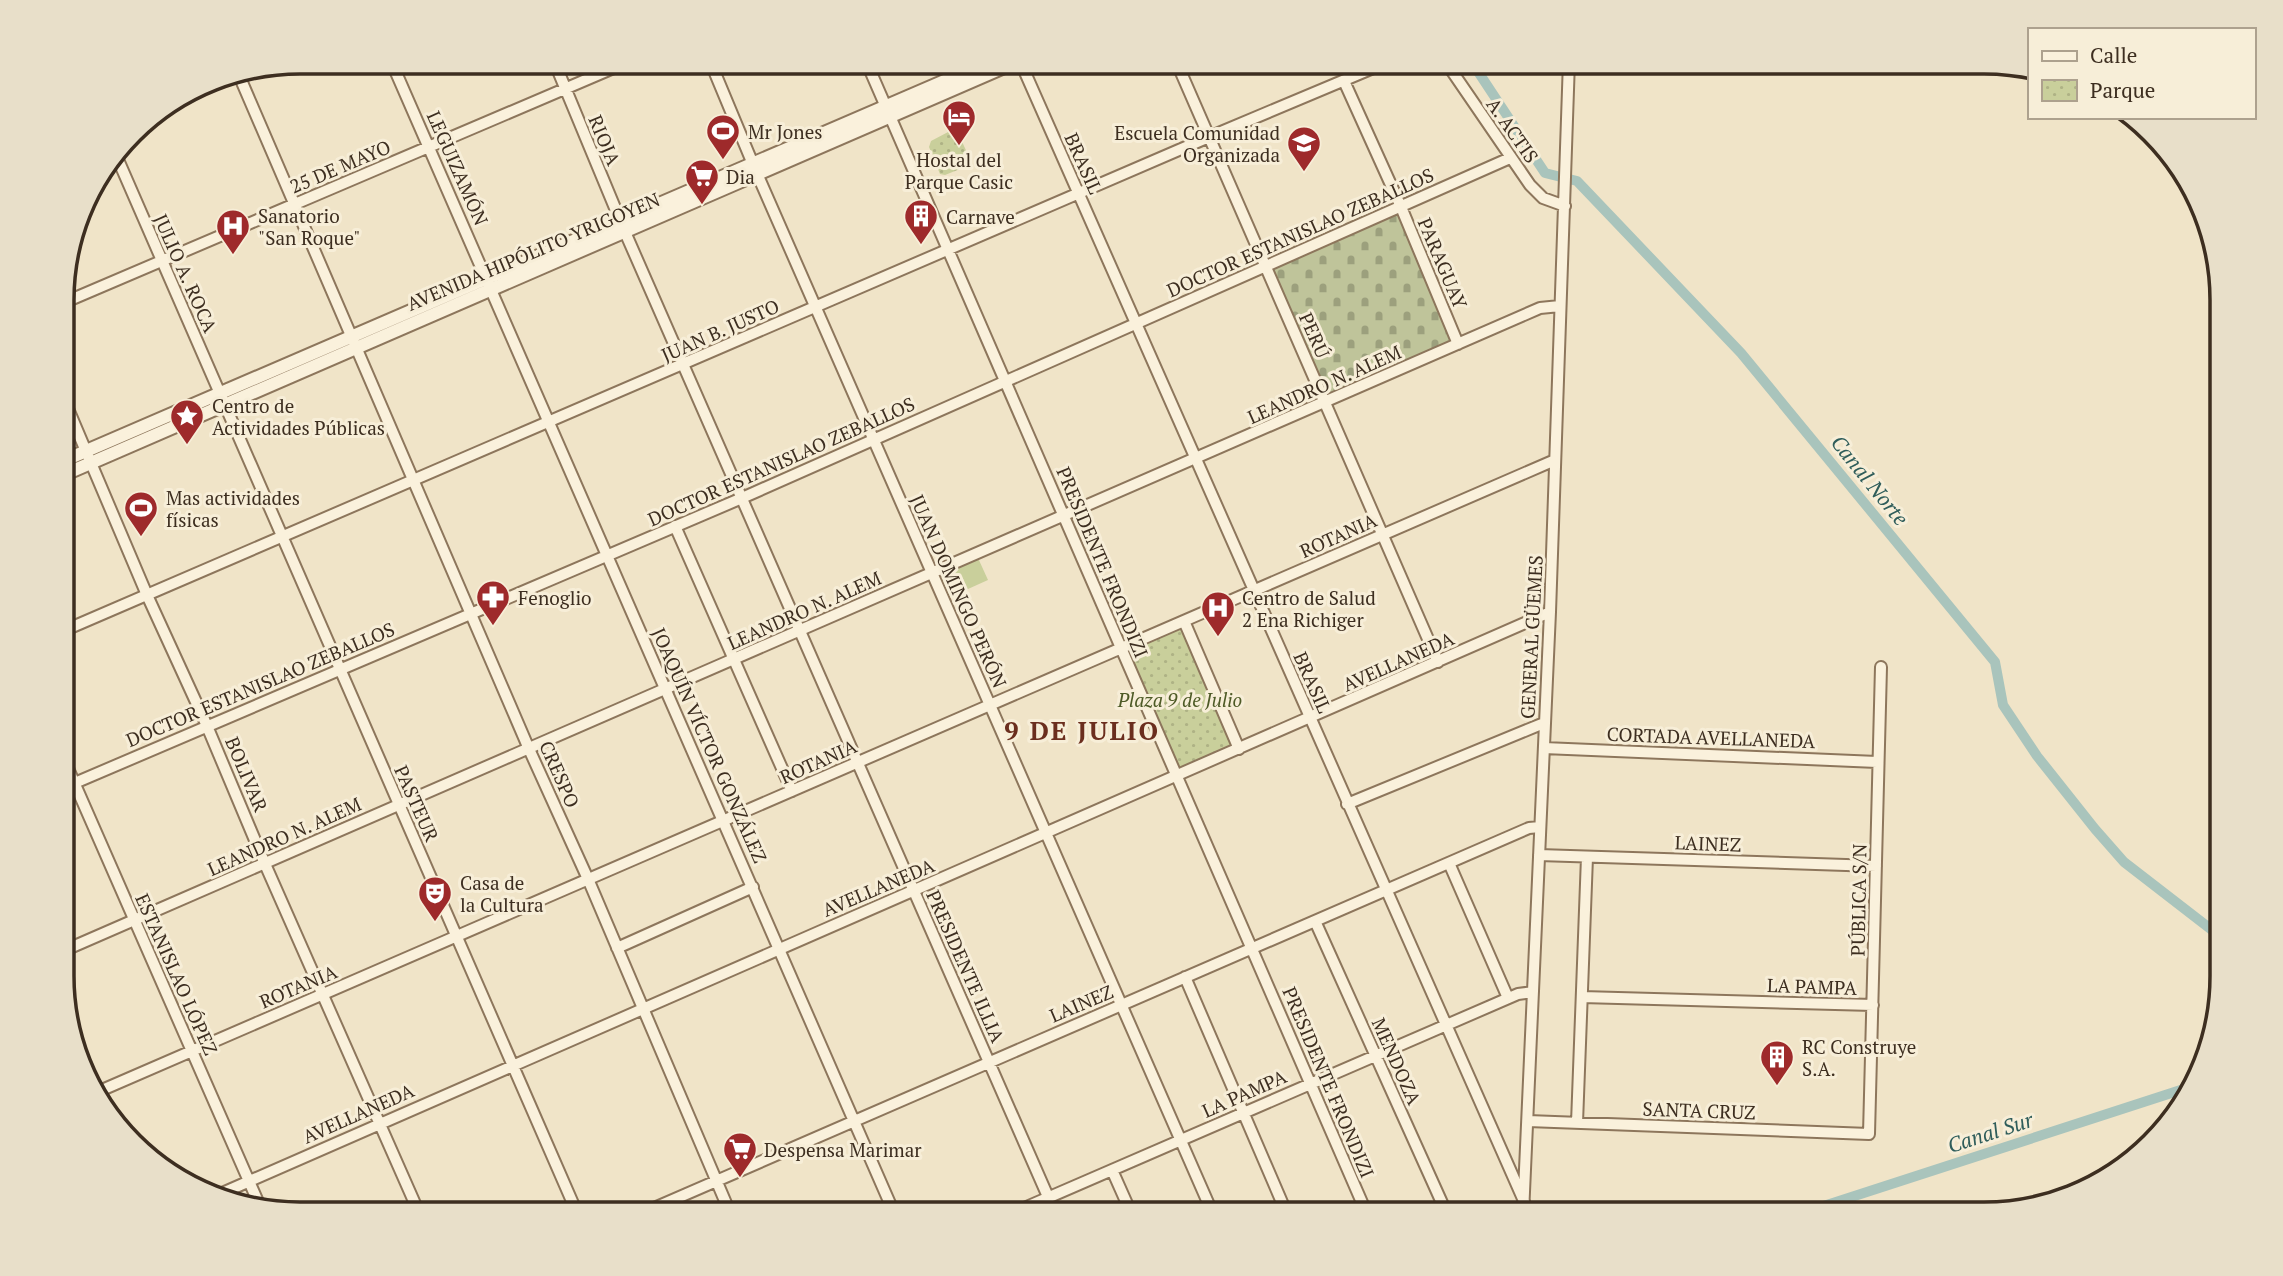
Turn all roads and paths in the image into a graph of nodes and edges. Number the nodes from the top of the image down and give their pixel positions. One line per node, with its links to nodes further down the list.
1 (397, 74): 18 (street, LEGUIZAMÓN)
2 (559, 74): 15 (street, RIOJA)
3 (600, 74): 15 (street, 25 DE MAYO)
4 (715, 74): 21 (street, JUAN DOMINGO PERÓN)
5 (872, 74): 16 (street, PRESIDENTE FRONDIZI)
6 (964, 74): 16 (street, AVENIDA HIPÓLITO YRIGOYEN)
7 (985, 74): 16 (street, AVENIDA HIPÓLITO YRIGOYEN)
8 (1025, 74): 22 (street, BRASIL)
9 (1182, 74): 17 (street, PERÚ)
10 (1360, 74): 14 (street, JUAN B. JUSTO)
11 (1454, 74): 19 (street, A. ACTIS)
12 (1569, 74): 24 (street, GENERAL GÜEMES)
13 (241, 81): 23 (street, CRESPO)
14 (1344, 81): 17 (street, JUAN B. JUSTO); 25 (street, PARAGUAY)
15 (565, 89): 18 (street, 25 DE MAYO); 26 (street, RIOJA)
16 (889, 111): 21 (street, AVENIDA HIPÓLITO YRIGOYEN); 27 (street, PRESIDENTE FRONDIZI)
17 (1209, 137): 22 (street, JUAN B. JUSTO); 29 (street, PERÚ)
18 (430, 146): 23 (street, 25 DE MAYO); 30 (street, LEGUIZAMÓN)
19 (1510, 158): 24 (street, A. ACTIS); 25 (street, DOCTOR ESTANISLAO ZEBALLOS)
20 (119, 163): 28 (street, JULIO A. ROCA)
21 (755, 169): 26 (street, AVENIDA HIPÓLITO YRIGOYEN); 33 (street, JUAN DOMINGO PERÓN)
22 (1079, 193): 27 (street, JUAN B. JUSTO); 34 (street, BRASIL)
23 (294, 205): 28 (street, 25 DE MAYO); 35 (street, CRESPO)
24 (1565, 206): 32 (street, GENERAL GÜEMES)
25 (1401, 207): 29 (street, DOCTOR ESTANISLAO ZEBALLOS); 36 (street, PARAGUAY)
26 (623, 226): 30 (street, AVENIDA HIPÓLITO YRIGOYEN); 37 (street, PRESIDENTE ILLIA)
27 (949, 251): 33 (street, JUAN B. JUSTO); 38 (street, PRESIDENTE FRONDIZI)
28 (162, 261): 31 (street, 25 DE MAYO); 39 (street, JULIO A. ROCA)
29 (1265, 266): 34 (street, DOCTOR ESTANISLAO ZEBALLOS); 40 (street, PERÚ)
30 (489, 284): 35 (street, AVENIDA HIPÓLITO YRIGOYEN); 42 (street, JOAQUÍN VÍCTOR GONZÁLEZ)
31 (74, 298)
32 (1560, 306): 36 (street, LEANDRO N. ALEM); 47 (street, GENERAL GÜEMES)
33 (815, 307): 37 (street, JUAN B. JUSTO); 43 (street, JUAN DOMINGO PERÓN)
34 (1136, 323): 38 (street, DOCTOR ESTANISLAO ZEBALLOS); 46 (street, BRASIL)
35 (353, 343): 39 (street, AVENIDA HIPÓLITO YRIGOYEN); 49 (street, CRESPO)
36 (1458, 344): 40 (street, LEANDRO N. ALEM)
37 (684, 365): 42 (street, JUAN B. JUSTO); 50 (street, PRESIDENTE ILLIA)
38 (1005, 381): 43 (street, DOCTOR ESTANISLAO ZEBALLOS); 51 (street, PRESIDENTE FRONDIZI)
39 (223, 400): 44 (street, AVENIDA HIPÓLITO YRIGOYEN); 54 (street, PASTEUR)
40 (1325, 402): 46 (street, LEANDRO N. ALEM); 53 (street, PERÚ)
41 (74, 422): 44 (street)
42 (550, 422): 49 (street, JUAN B. JUSTO); 55 (street, JOAQUÍN VÍCTOR GONZÁLEZ)
43 (873, 440): 50 (street, DOCTOR ESTANISLAO ZEBALLOS); 56 (street, JUAN DOMINGO PERÓN)
44 (89, 457): 45 (street, AVENIDA HIPÓLITO YRIGOYEN); 48 (street, AVENIDA HIPÓLITO YRIGOYEN); 58 (street, BOLIVAR)
45 (74, 459)
46 (1195, 459): 51 (street, LEANDRO N. ALEM); 57 (street, BRASIL)
47 (1555, 460): 53 (street, ROTANIA); 59 (street, GENERAL GÜEMES)
48 (74, 467)
49 (415, 481): 54 (street, JUAN B. JUSTO); 60 (street, CRESPO)
50 (742, 498): 52 (street, DOCTOR ESTANISLAO ZEBALLOS); 63 (street, PRESIDENTE ILLIA)
51 (1064, 516): 56 (street, LEANDRO N. ALEM); 64 (street, PRESIDENTE FRONDIZI)
52 (675, 526): 55 (street, DOCTOR ESTANISLAO ZEBALLOS); 65 (street)
53 (1382, 534): 57 (street, ROTANIA); 66 (street, PERÚ)
54 (282, 537): 58 (street, JUAN B. JUSTO); 68 (street, PASTEUR)
55 (609, 556): 60 (street, DOCTOR ESTANISLAO ZEBALLOS); 69 (street, JOAQUÍN VÍCTOR GONZÁLEZ)
56 (932, 573): 63 (street, LEANDRO N. ALEM); 70 (street, JUAN DOMINGO PERÓN)
57 (1254, 592): 61 (street, ROTANIA); 71 (street, BRASIL)
58 (147, 595): 62 (street, JUAN B. JUSTO); 73 (street, BOLIVAR)
59 (1550, 612): 66 (street, AVELLANEDA); 72 (street, GENERAL GÜEMES)
60 (471, 613): 68 (street, DOCTOR ESTANISLAO ZEBALLOS); 75 (street, CRESPO)
61 (1184, 621): 64 (street, ROTANIA); 76 (street)
62 (74, 626)
63 (800, 631): 65 (street, LEANDRO N. ALEM); 77 (street, PRESIDENTE ILLIA)
64 (1121, 648): 70 (street, ROTANIA); 79 (street, PRESIDENTE FRONDIZI)
65 (734, 659): 69 (street, LEANDRO N. ALEM); 81 (street)
66 (1438, 662): 71 (street, AVELLANEDA)
67 (1881, 667): 78 (street, PÚBLICA S/N)
68 (340, 668): 73 (street, DOCTOR ESTANISLAO ZEBALLOS); 83 (street, PASTEUR)
69 (666, 688): 75 (street, LEANDRO N. ALEM); 84 (street, JOAQUÍN VÍCTOR GONZÁLEZ)
70 (989, 705): 77 (street, ROTANIA); 86 (street, JUAN DOMINGO PERÓN)
71 (1310, 718): 76 (street, AVELLANEDA); 82 (street, BRASIL)
72 (1545, 723): 74 (street, GENERAL GÜEMES); 82 (street)
73 (207, 726): 80 (street, DOCTOR ESTANISLAO ZEBALLOS); 90 (street, BOLIVAR)
74 (1544, 748): 78 (street, CORTADA AVELLANEDA); 85 (street, GENERAL GÜEMES)
75 (529, 749): 83 (street, LEANDRO N. ALEM); 92 (street, CRESPO)
76 (1239, 749): 79 (street, AVELLANEDA)
77 (858, 762): 81 (street, ROTANIA); 95 (street, PRESIDENTE ILLIA)
78 (1877, 762): 91 (street, PÚBLICA S/N)
79 (1177, 776): 86 (street, AVELLANEDA); 101 (street, PRESIDENTE FRONDIZI)
80 (75, 783): 96 (street, ESTANISLAO LÓPEZ)
81 (792, 791): 84 (street, ROTANIA)
82 (1347, 804): 94 (street, BRASIL)
83 (399, 805): 90 (street, LEANDRO N. ALEM); 98 (street, PASTEUR)
84 (725, 822): 92 (street, ROTANIA); 93 (street, JOAQUÍN VÍCTOR GONZÁLEZ)
85 (1539, 827): 87 (street, GENERAL GÜEMES); 89 (street, LAINEZ)
86 (1045, 833): 95 (street, AVELLANEDA); 108 (street, JUAN DOMINGO PERÓN)
87 (1539, 855): 88 (street, LAINEZ); 104 (street, GENERAL GÜEMES)
88 (1587, 857): 91 (street, LAINEZ); 106 (street)
89 (1449, 863): 94 (street, LAINEZ); 107 (street)
90 (265, 864): 96 (street, LEANDRO N. ALEM); 105 (street, BOLIVAR)
91 (1876, 866): 109 (street, PÚBLICA S/N)
92 (588, 879): 98 (street, ROTANIA); 100 (street, CRESPO)
93 (753, 887): 100 (street); 102 (street, JOAQUÍN VÍCTOR GONZÁLEZ)
94 (1385, 890): 97 (street, LAINEZ); 111 (street, BRASIL)
95 (914, 891): 102 (street, AVELLANEDA); 114 (street, PRESIDENTE ILLIA)
96 (134, 920): 99 (street, LEANDRO N. ALEM); 112 (street, ESTANISLAO LÓPEZ)
97 (1315, 921): 101 (street, LAINEZ); 113 (street, MENDOZA)
98 (457, 937): 105 (street, ROTANIA); 115 (street, PASTEUR)
99 (74, 946)
100 (617, 948): 110 (street, CRESPO)
101 (1251, 948): 103 (street, LAINEZ); 116 (street, PRESIDENTE FRONDIZI)
102 (780, 949): 110 (street, AVELLANEDA); 120 (street, JOAQUÍN VÍCTOR GONZÁLEZ)
103 (1185, 977): 108 (street, LAINEZ); 118 (street)
104 (1533, 992): 107 (street, LA PAMPA); 119 (street, GENERAL GÜEMES)
105 (323, 994): 112 (street, ROTANIA); 121 (street, BOLIVAR)
106 (1582, 997): 109 (street, LA PAMPA); 122 (street)
107 (1508, 998): 111 (street, LA PAMPA)
108 (1121, 1005): 114 (street, LAINEZ); 124 (street, JUAN DOMINGO PERÓN)
109 (1872, 1005): 123 (street, PÚBLICA S/N)
110 (643, 1009): 115 (street, AVELLANEDA); 126 (street, CRESPO)
111 (1444, 1025): 113 (street, LA PAMPA); 131 (street, BRASIL)
112 (192, 1051): 117 (street, ROTANIA); 127 (street, ESTANISLAO LÓPEZ)
113 (1375, 1054): 116 (street, LA PAMPA); 143 (street, MENDOZA)
114 (989, 1062): 120 (street, LAINEZ); 129 (street, PRESIDENTE ILLIA)
115 (513, 1066): 121 (street, AVELLANEDA); 133 (street, PASTEUR)
116 (1310, 1083): 118 (street, LA PAMPA); 142 (street, PRESIDENTE FRONDIZI)
117 (104, 1089)
118 (1243, 1112): 124 (street, LA PAMPA); 141 (street)
119 (1528, 1121): 122 (street, SANTA CRUZ); 131 (street, GENERAL GÜEMES)
120 (855, 1122): 126 (street, LAINEZ); 136 (street, JOAQUÍN VÍCTOR GONZÁLEZ)
121 (380, 1123): 127 (street, AVELLANEDA); 132 (street, BOLIVAR)
122 (1577, 1123): 123 (street, SANTA CRUZ)
123 (1869, 1134)
124 (1180, 1140): 125 (street, LA PAMPA); 140 (street, JUAN DOMINGO PERÓN)
125 (1112, 1170): 129 (street, LA PAMPA); 139 (street)
126 (716, 1180): 134 (street, LAINEZ); 135 (street, CRESPO)
127 (249, 1181): 128 (street, AVELLANEDA); 130 (street, ESTANISLAO LÓPEZ)
128 (228, 1190)
129 (1048, 1197): 137 (street, LA PAMPA); 138 (street, PRESIDENTE ILLIA)
130 (256, 1198)
131 (1524, 1201)
132 (414, 1202)
133 (572, 1202)
134 (667, 1202)
135 (725, 1202)
136 (890, 1202)
137 (1036, 1202)
138 (1050, 1202)
139 (1127, 1202)
140 (1208, 1202)
141 (1282, 1202)
142 (1362, 1202)
143 (1442, 1202)

